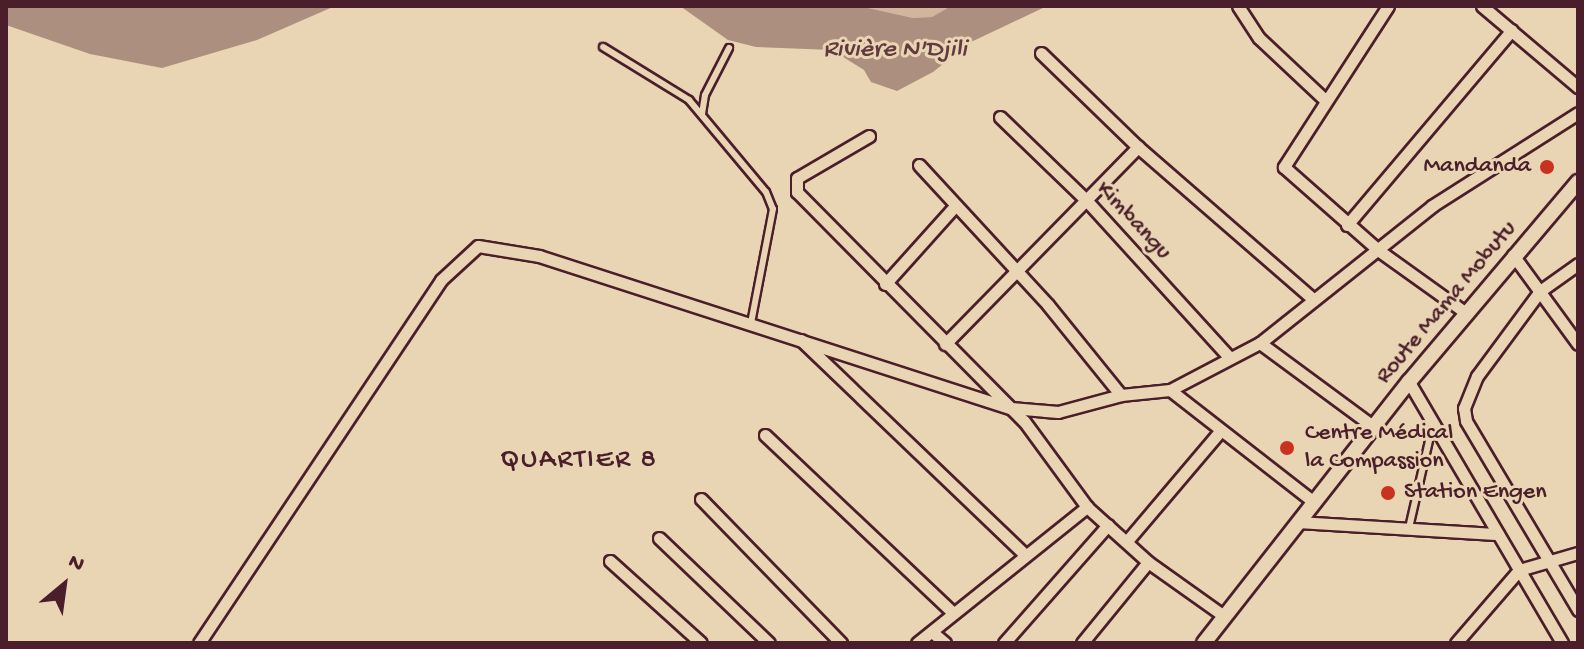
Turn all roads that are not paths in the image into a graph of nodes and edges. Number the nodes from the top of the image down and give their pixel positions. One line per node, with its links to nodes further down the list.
1 (1238, 6): 9 (street)
2 (1388, 6): 9 (street)
3 (1482, 6): 4 (street)
4 (1512, 30): 8 (street); 19 (street)
5 (603, 47): 11 (lane)
6 (729, 48): 11 (lane)
7 (1041, 53): 14 (street)
8 (1578, 87)
9 (1325, 100): 19 (street)
10 (1578, 113): 20 (street)
11 (702, 114): 28 (lane)
12 (1000, 117): 17 (street, Kimbangu)
13 (869, 136): 24 (street)
14 (1138, 147): 17 (street); 26 (street)
15 (919, 165): 18 (street)
16 (1578, 182): 21 (street, Route Mama Mobutu)
17 (1087, 201): 23 (street); 33 (street, Kimbangu)
18 (955, 206): 23 (street); 24 (street)
19 (1347, 225): 20 (street)
20 (1378, 250): 26 (street); 27 (street)
21 (1513, 255): 25 (street); 27 (street, Route Mama Mobutu)
22 (1578, 264): 25 (street)
23 (1019, 273): 31 (street); 36 (street)
24 (885, 284): 31 (street)
25 (1540, 291): 32 (street); 54 (street)
26 (1313, 299): 30 (street)
27 (1466, 313): 34 (street, Route Mama Mobutu)
28 (751, 323): 29 (street); 61 (street)
29 (797, 337): 37 (street); 52 (street)
30 (1260, 343): 33 (street); 39 (street)
31 (945, 344): 37 (street)
32 (1578, 344)
33 (1230, 358): 35 (street)
34 (1409, 382): 38 (street); 39 (street, Route Mama Mobutu)
35 (1170, 390): 36 (street); 40 (street)
36 (1121, 395): 37 (street)
37 (1011, 408): 44 (street)
38 (1433, 423): 47 (lane); 48 (street)
39 (1374, 427): 43 (street, Route Mama Mobutu)
40 (1221, 430): 43 (street); 50 (street)
41 (765, 435): 58 (street)
42 (701, 499): 64 (street)
43 (1314, 502): 45 (street, Route Mama Mobutu)
44 (1087, 507): 46 (street); 52 (street)
45 (1299, 522): 47 (street); 59 (street, Route Mama Mobutu)
46 (1108, 525): 50 (street); 67 (street)
47 (1409, 528): 48 (street)
48 (1498, 534): 56 (street)
49 (659, 538): 63 (street)
50 (1127, 541): 55 (street)
51 (1578, 553): 54 (street)
52 (1025, 555): 58 (street)
53 (610, 561): 62 (street)
54 (1549, 561): 56 (street); 57 (street)
55 (1148, 562): 59 (street); 68 (street)
56 (1519, 570): 70 (street); 71 (street)
57 (1578, 610)
58 (953, 613): 60 (street)
59 (1224, 616): 69 (street, Route Mama Mobutu)
60 (932, 632): 65 (street); 66 (street)
61 (199, 643)
62 (701, 643)
63 (769, 643)
64 (841, 643)
65 (917, 643)
66 (945, 643)
67 (1004, 643)
68 (1082, 643)
69 (1204, 643)
70 (1456, 643)
71 (1562, 643)

